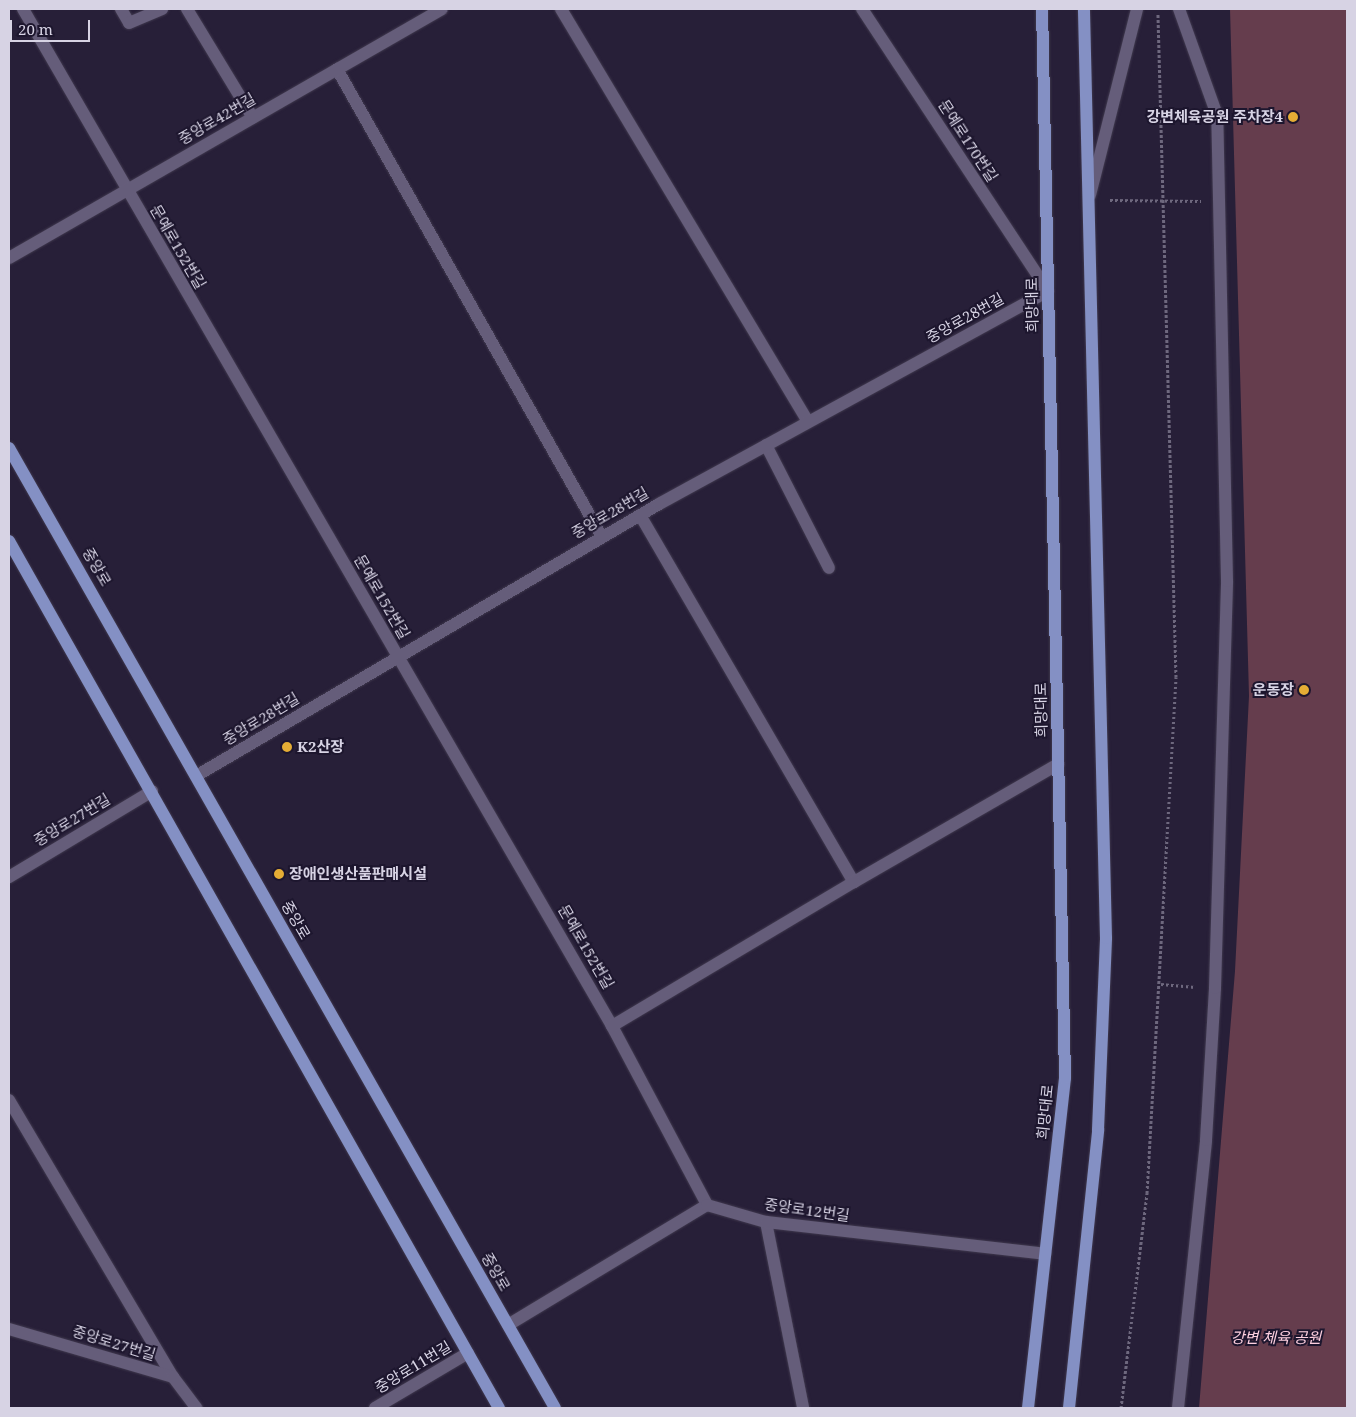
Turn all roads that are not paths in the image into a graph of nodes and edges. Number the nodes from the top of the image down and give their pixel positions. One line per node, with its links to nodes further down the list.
1 (23, 9): 14 (street, 문예로152번길)
2 (121, 9): 3 (street)
3 (162, 9)
4 (187, 9): 13 (street)
5 (442, 9): 12 (street, 중앙로42번길)
6 (561, 9): 18 (street)
7 (862, 9): 17 (street, 문예로170번길)
8 (1042, 9): 17 (main road, 희망대로)
9 (1084, 9): 15 (main road)
10 (1137, 9): 15 (street)
11 (1180, 9): 47 (street)
12 (337, 69): 13 (street, 중앙로42번길); 22 (street)
13 (253, 118): 14 (street, 중앙로42번길)
14 (126, 191): 16 (street, 중앙로42번길); 25 (street, 문예로152번길)
15 (1089, 199): 46 (main road)
16 (9, 258)
17 (1048, 291): 18 (street, 중앙로28번길); 26 (main road, 희망대로)
18 (808, 422): 19 (street, 중앙로28번길)
19 (766, 445): 21 (street, 중앙로28번길); 24 (street)
20 (9, 448): 27 (main road, 중앙로)
21 (640, 515): 22 (street, 중앙로28번길); 30 (street)
22 (602, 537): 25 (street, 중앙로28번길)
23 (9, 541): 28 (main road)
24 (829, 568)
25 (399, 657): 27 (street, 중앙로28번길); 31 (street, 문예로152번길)
26 (1058, 764): 30 (street); 35 (main road, 희망대로)
27 (196, 776): 36 (main road, 중앙로)
28 (152, 791): 29 (street, 중앙로27번길); 38 (main road)
29 (9, 877)
30 (854, 882): 31 (street)
31 (612, 1026): 33 (street, 문예로152번길)
32 (9, 1100): 39 (street)
33 (707, 1205): 34 (street, 중앙로12번길); 36 (street)
34 (766, 1222): 35 (street, 중앙로12번길); 44 (street)
35 (1045, 1254): 45 (main road, 희망대로)
36 (508, 1326): 43 (main road, 중앙로)
37 (9, 1328): 39 (street, 중앙로27번길)
38 (468, 1353): 41 (street, 중앙로11번길); 42 (main road)
39 (173, 1377): 40 (street)
40 (196, 1408)
41 (375, 1408)
42 (499, 1408)
43 (555, 1408)
44 (803, 1408)
45 (1028, 1408)
46 (1069, 1408)
47 (1178, 1408)

